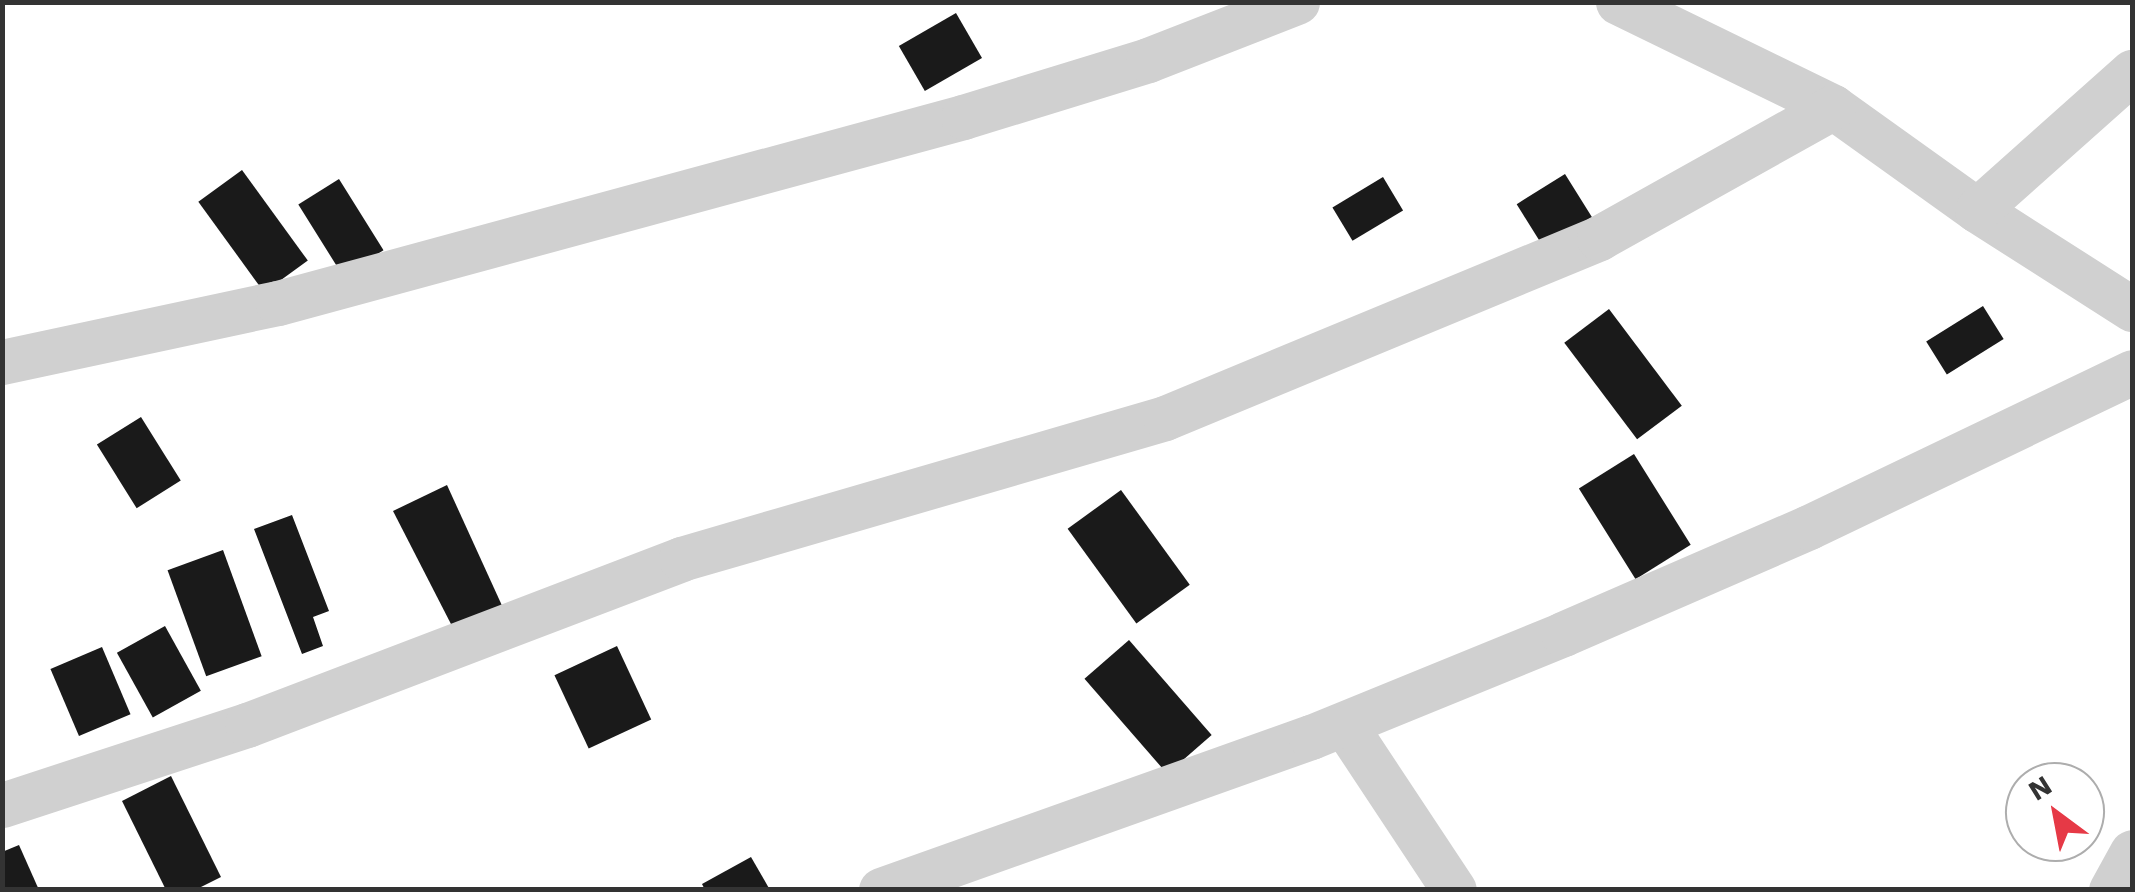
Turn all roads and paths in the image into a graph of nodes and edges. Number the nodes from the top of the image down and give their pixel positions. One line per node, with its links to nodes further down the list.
1 (1297, 2): 7 (street)
2 (1618, 2): 4 (street)
3 (2132, 72): 5 (street)
4 (1834, 107): 5 (street); 10 (street)
5 (1976, 210): 6 (street)
6 (2132, 309)
7 (2, 362)
8 (2132, 372): 12 (street)
9 (1350, 733): 13 (street)
10 (2, 805)
11 (2132, 852): 14 (street)
12 (881, 890)
13 (1454, 890)
14 (2112, 890)

